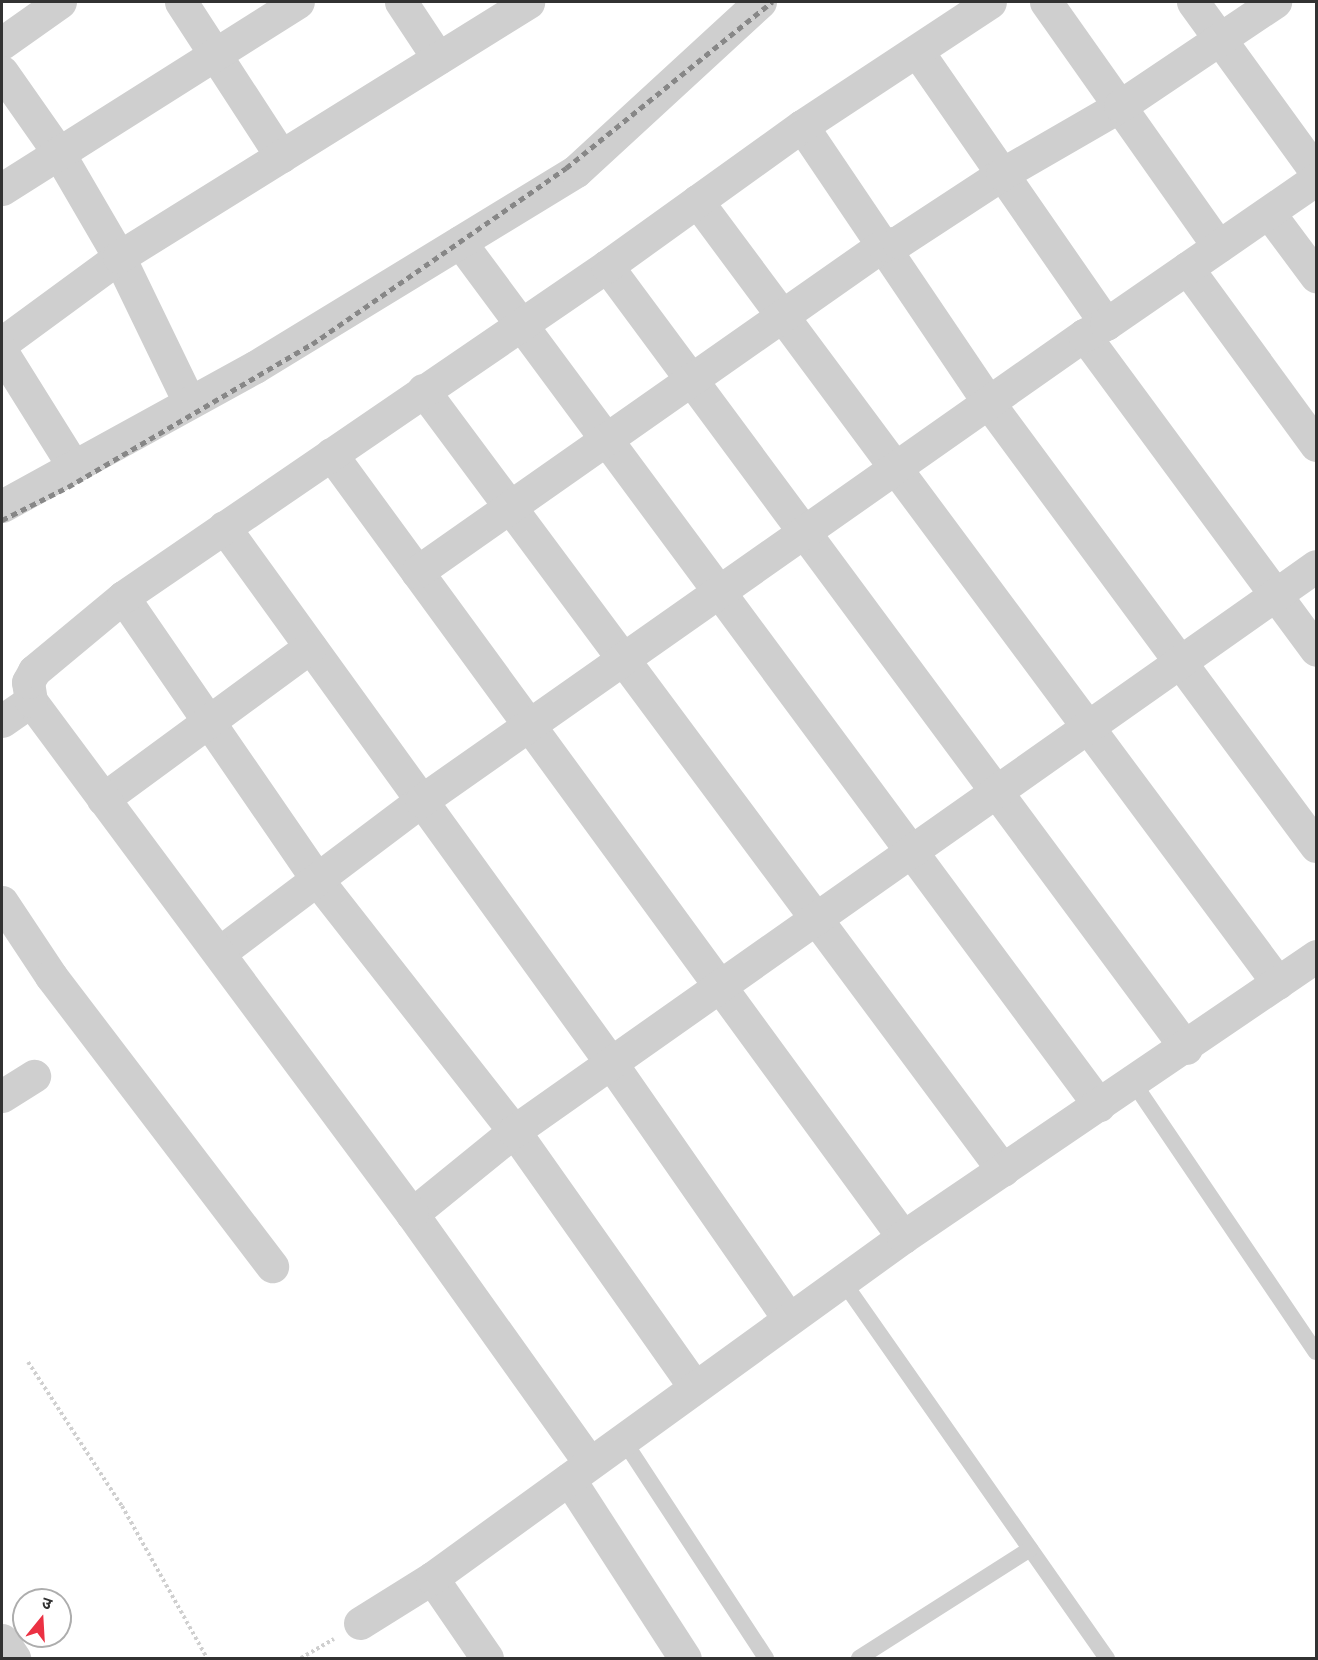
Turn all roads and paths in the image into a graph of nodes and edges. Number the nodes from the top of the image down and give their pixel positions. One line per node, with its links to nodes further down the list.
1 (60, 2): 12 (street)
2 (182, 2): 14 (street)
3 (298, 2): 14 (street)
4 (401, 2): 15 (street)
5 (528, 2): 15 (street)
6 (760, 2): 27 (street)
7 (990, 2): 13 (street)
8 (1046, 2): 17 (street)
9 (1193, 2): 11 (street)
10 (1275, 2): 11 (street)
11 (1221, 40): 17 (street); 21 (street)
12 (2, 43)
13 (917, 51): 18 (street); 22 (street)
14 (216, 56): 19 (street); 20 (street)
15 (438, 58): 20 (street)
16 (2, 72): 19 (street)
17 (1120, 106): 22 (street); 29 (street)
18 (802, 126): 25 (street); 28 (street)
19 (58, 152): 24 (street); 30 (street)
20 (281, 156): 30 (street)
21 (1317, 172)
22 (1002, 174): 28 (street); 36 (street)
23 (1317, 179): 26 (street)
24 (2, 189)
25 (697, 201): 31 (street); 34 (street)
26 (1269, 213): 29 (street); 33 (street)
27 (460, 242): 35 (street); 41 (street)
28 (882, 245): 34 (street); 42 (street)
29 (1218, 246): 32 (street)
30 (119, 257): 37 (street); 41 (street)
31 (607, 266): 35 (street); 39 (street)
32 (1187, 268): 36 (street); 44 (street)
33 (1317, 276)
34 (782, 316): 39 (street); 47 (street)
35 (522, 322): 40 (street); 43 (street)
36 (1095, 329): 42 (street); 55 (street)
37 (2, 343)
38 (2, 352): 46 (street)
39 (692, 380): 43 (street); 51 (street)
40 (423, 390): 45 (street); 48 (street)
41 (189, 402): 46 (street)
42 (988, 402): 47 (street); 60 (street)
43 (606, 437): 48 (street); 54 (street)
44 (1317, 445)
45 (331, 454): 50 (street); 53 (street)
46 (72, 464): 49 (street)
47 (896, 468): 51 (street); 65 (street)
48 (509, 505): 53 (street); 59 (street)
49 (2, 506)
50 (224, 527): 56 (street); 57 (street)
51 (806, 534): 54 (street); 66 (street)
52 (1317, 566): 55 (street)
53 (417, 572): 64 (street)
54 (720, 592): 59 (street); 70 (street)
55 (1275, 593): 58 (street); 60 (street)
56 (123, 597): 61 (street); 63 (street)
57 (310, 647): 63 (street); 68 (street)
58 (1317, 650)
59 (623, 659): 64 (street); 73 (street)
60 (1178, 662): 65 (street); 69 (street)
61 (31, 702): 62 (street); 67 (street)
62 (2, 721)
63 (210, 723): 67 (street); 71 (street)
64 (529, 725): 68 (street); 77 (street)
65 (1088, 727): 66 (street); 76 (street)
66 (998, 794): 70 (street); 78 (street)
67 (103, 799): 74 (street)
68 (421, 801): 71 (street); 79 (street)
69 (1317, 846)
70 (912, 852): 73 (street); 83 (street)
71 (318, 881): 74 (street); 84 (street)
72 (2, 902): 88 (street)
73 (817, 919): 77 (street); 85 (street)
74 (219, 953): 86 (street)
75 (1317, 956): 76 (street)
76 (1278, 983): 78 (street)
77 (720, 986): 79 (street); 87 (street)
78 (1186, 1048): 81 (street)
79 (611, 1063): 84 (street); 90 (street)
80 (34, 1076): 82 (street)
81 (1133, 1083): 83 (street); 91 (lane)
82 (2, 1096)
83 (1098, 1105): 85 (street)
84 (514, 1131): 86 (street); 93 (street)
85 (1003, 1170): 87 (street)
86 (412, 1215): 95 (street)
87 (903, 1236): 89 (street)
88 (272, 1266)
89 (842, 1280): 90 (street); 96 (lane)
90 (788, 1317): 93 (street)
91 (1317, 1352)
92 (28, 1362): 101 (path)
93 (694, 1386): 94 (street)
94 (622, 1438): 95 (street); 104 (lane)
95 (579, 1470): 97 (street); 103 (street)
96 (1030, 1549): 105 (lane); 106 (lane)
97 (432, 1578): 98 (street); 102 (street)
98 (360, 1623)
99 (2, 1640): 100 (street)
100 (14, 1659)
101 (207, 1659)
102 (487, 1659)
103 (685, 1659)
104 (766, 1659)
105 (858, 1659)
106 (1107, 1659)

